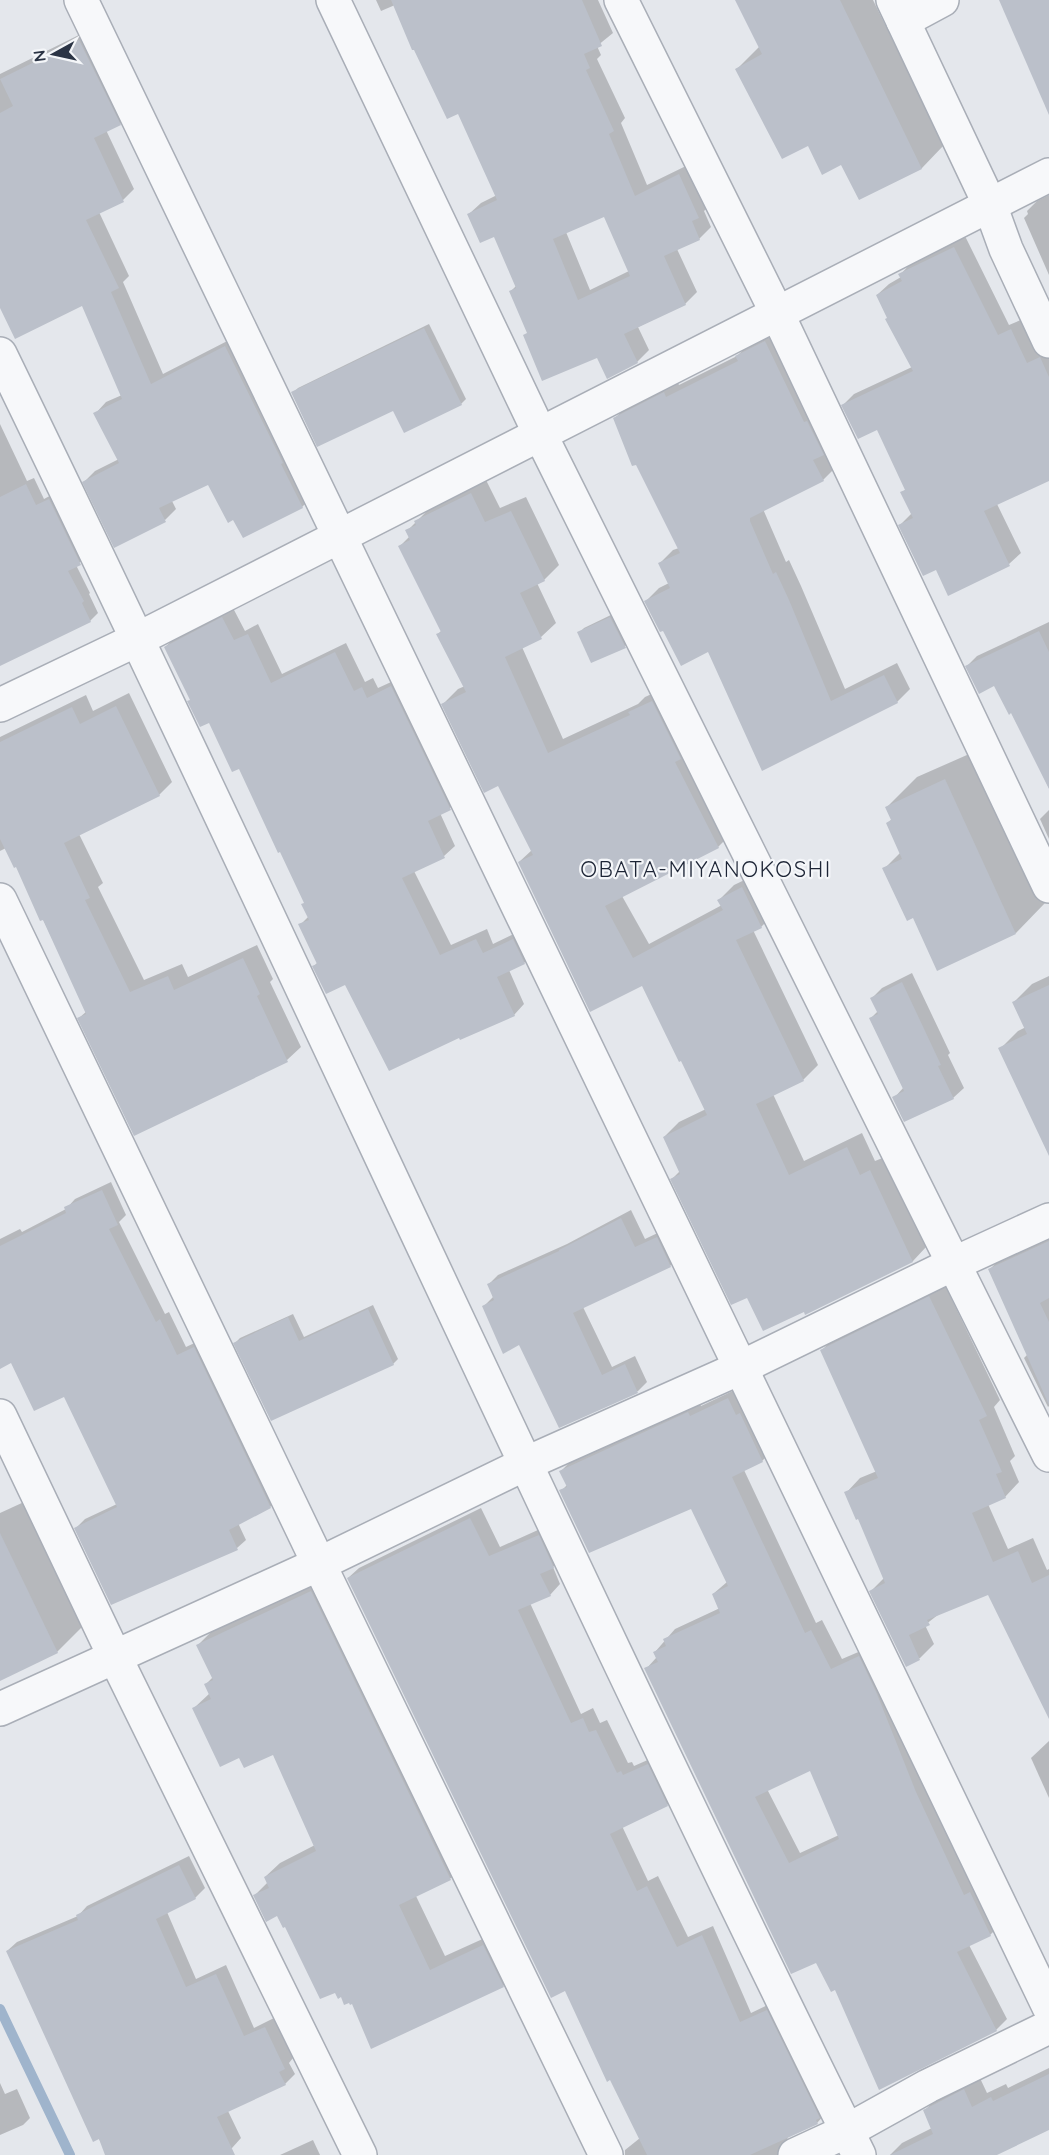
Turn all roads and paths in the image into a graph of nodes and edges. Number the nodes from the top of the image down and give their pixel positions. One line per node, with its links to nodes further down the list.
1 (81, 0): 12 (street)
2 (333, 0): 11 (street)
3 (621, 0): 8 (street)
4 (942, 0): 5 (street)
5 (898, 11): 7 (street)
6 (1049, 175): 7 (street)
7 (990, 205): 8 (street); 9 (street)
8 (777, 313): 11 (street); 15 (street)
9 (1049, 341)
10 (0, 354): 13 (street)
11 (540, 434): 12 (street); 18 (street)
12 (339, 536): 13 (street); 19 (street)
13 (138, 639): 14 (street); 22 (street)
14 (0, 705)
15 (1049, 886)
16 (0, 900): 23 (street)
17 (1049, 1220): 18 (street)
18 (952, 1264): 19 (street); 21 (street)
19 (740, 1368): 22 (street); 26 (street)
20 (0, 1416): 24 (street)
21 (1049, 1455)
22 (527, 1463): 23 (street); 28 (street)
23 (319, 1564): 24 (street); 30 (street)
24 (114, 1655): 25 (street); 29 (street)
25 (0, 1708)
26 (1049, 2007)
27 (1049, 2027): 28 (street)
28 (853, 2143): 31 (street)
29 (360, 2155)
30 (606, 2155)
31 (795, 2155)

